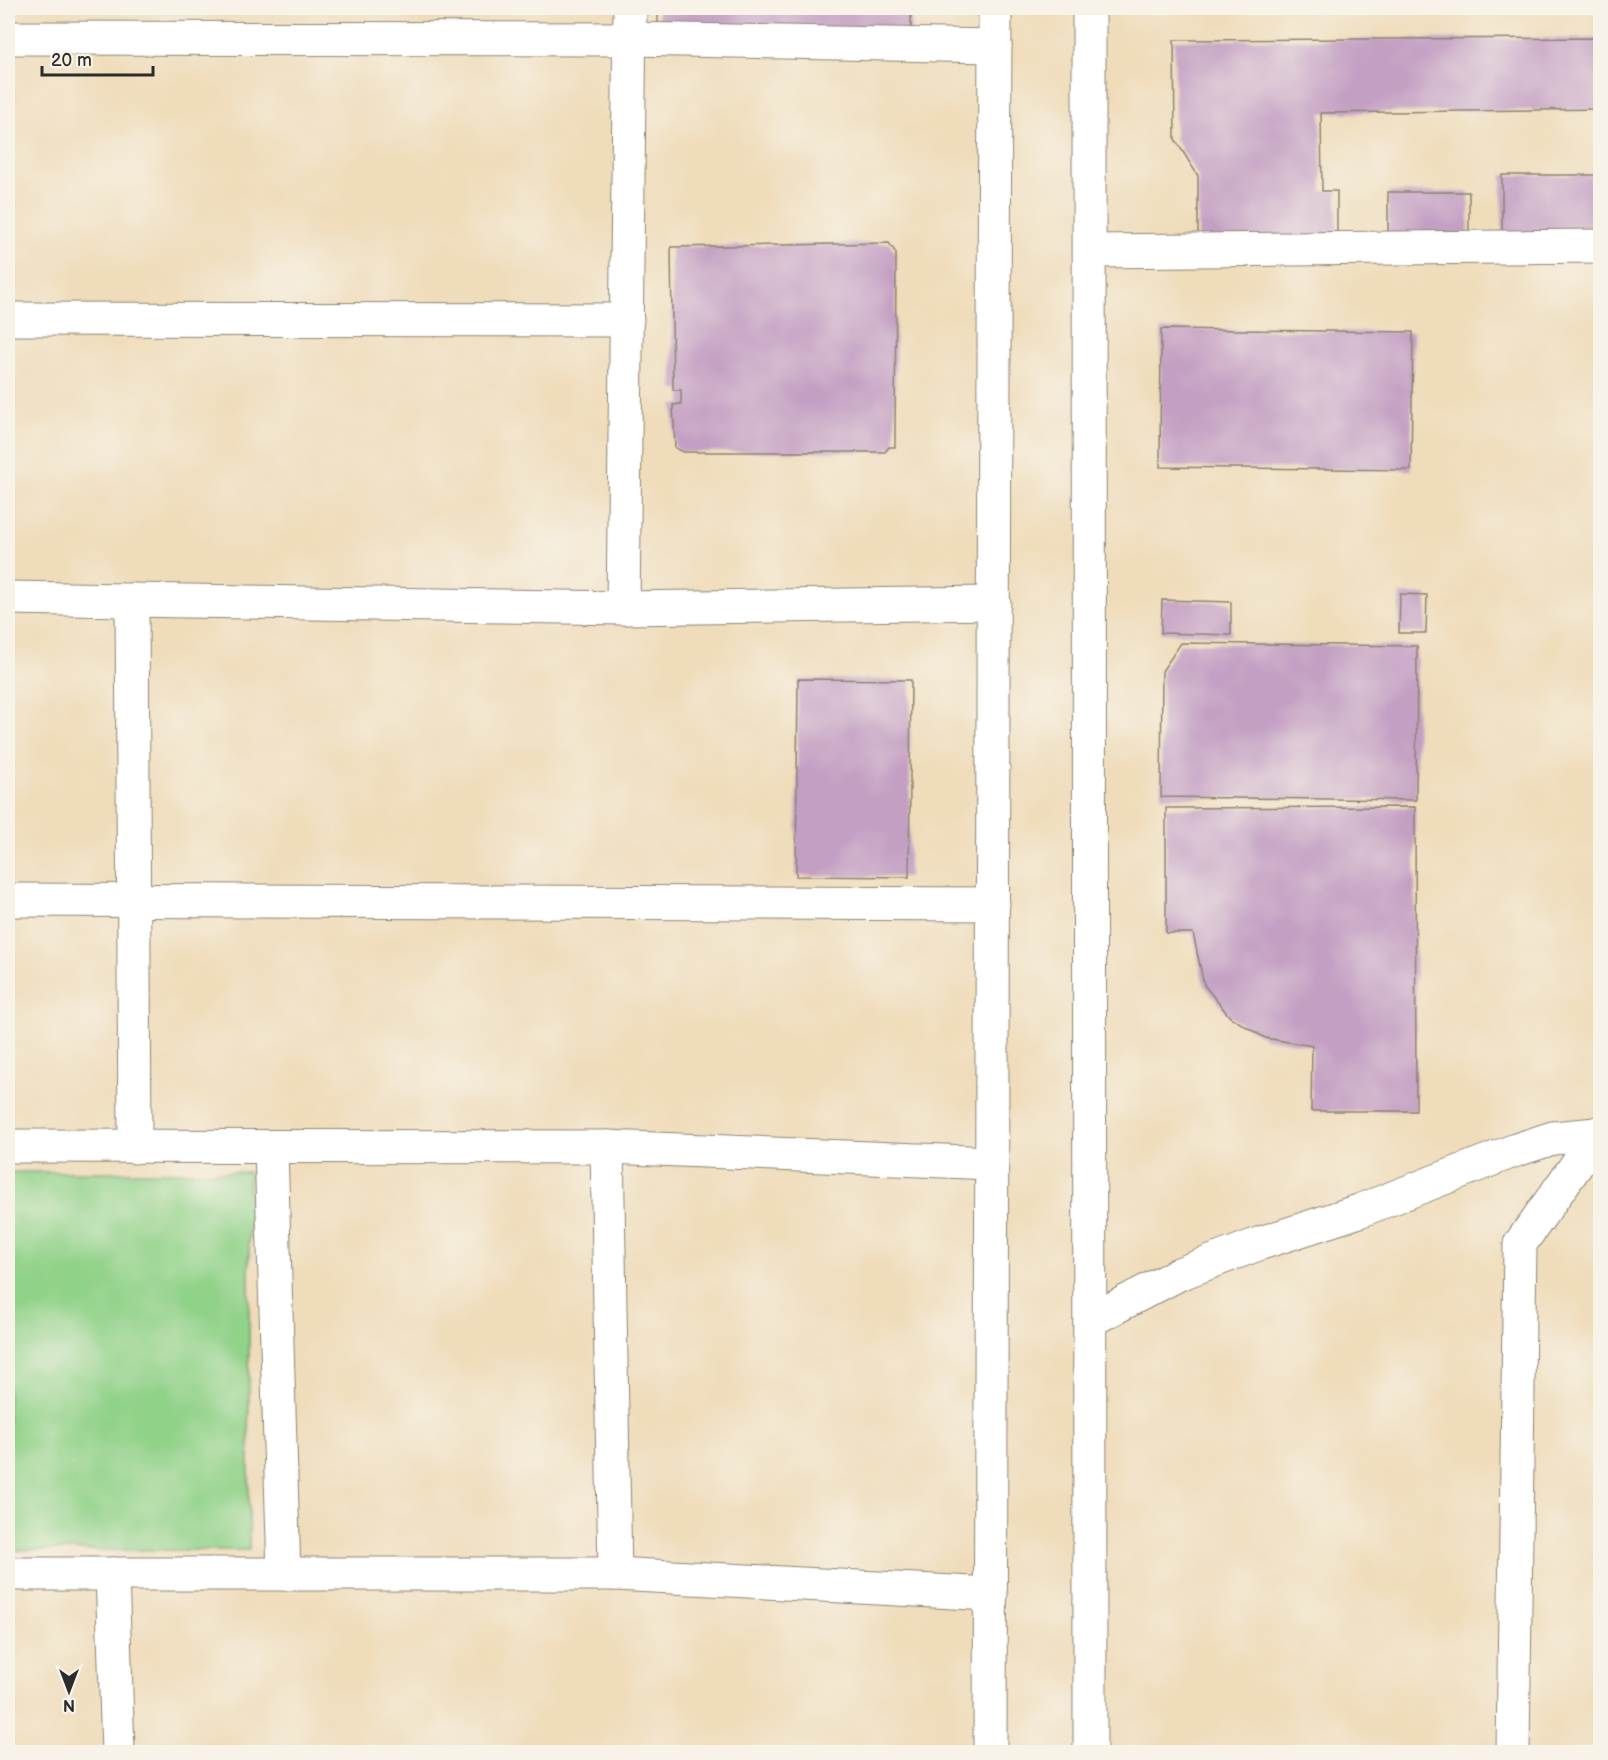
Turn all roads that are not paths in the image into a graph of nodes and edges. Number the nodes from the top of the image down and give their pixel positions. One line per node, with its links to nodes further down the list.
1 (995, 8): 5 (street)
2 (1089, 8): 7 (street)
3 (630, 23): 4 (street); 5 (street); 9 (street)
4 (8, 38)
5 (995, 46): 12 (street)
6 (1600, 246): 7 (street)
7 (1090, 251): 23 (street)
8 (8, 319): 9 (street)
9 (627, 320): 13 (street)
10 (8, 598): 11 (street)
11 (132, 600): 13 (street); 15 (street)
12 (994, 603): 13 (street); 16 (street)
13 (622, 608)
14 (8, 900): 15 (street)
15 (136, 901): 16 (street); 19 (street)
16 (993, 904): 22 (street)
17 (1598, 1133): 23 (street); 32 (street)
18 (8, 1146): 19 (street)
19 (135, 1147): 21 (street)
20 (607, 1147): 21 (street); 22 (street); 27 (street)
21 (271, 1148): 26 (street)
22 (992, 1163): 28 (street)
23 (1090, 1320): 31 (street)
24 (8, 1574): 25 (street)
25 (112, 1574): 26 (street); 29 (street)
26 (284, 1574): 27 (street)
27 (615, 1574): 28 (street)
28 (991, 1594): 30 (street)
29 (118, 1752)
30 (990, 1752)
31 (1090, 1752)
32 (1513, 1752)

